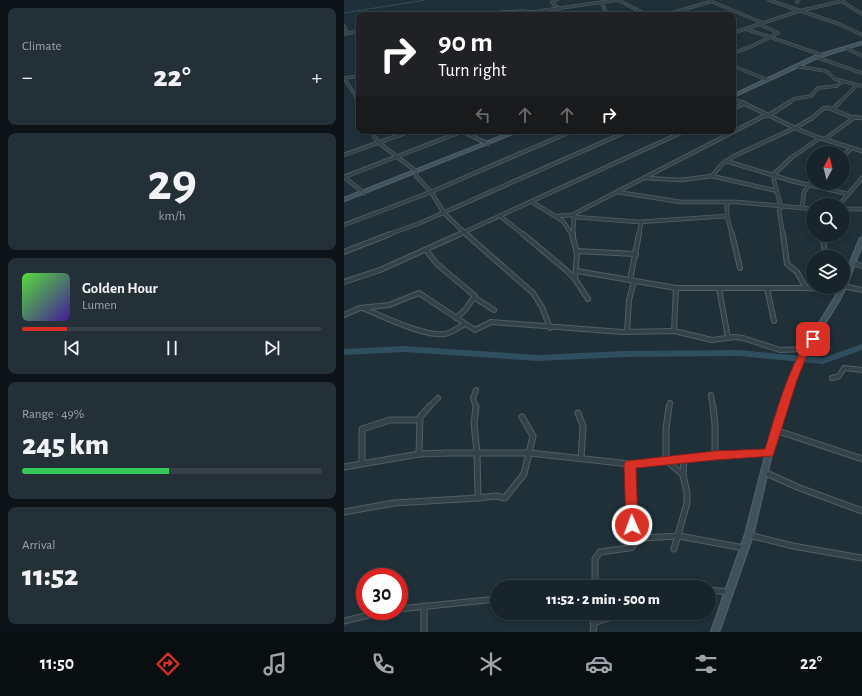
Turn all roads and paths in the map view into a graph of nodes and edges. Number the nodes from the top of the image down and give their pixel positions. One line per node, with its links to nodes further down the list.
1 (557, 0): 12 (street)
2 (617, 0): 11 (street); 17 (street)
3 (703, 0): 9 (street)
4 (714, 0): 7 (street)
5 (769, 0): 10 (street)
6 (777, 0): 10 (street)
7 (710, 1): 9 (street); 20 (street)
8 (841, 1): 14 (street); 19 (street)
9 (706, 2): 18 (street)
10 (773, 2): 14 (street)
11 (602, 3): 12 (street); 16 (street)
12 (558, 9): 13 (street)
13 (552, 10): 15 (street)
14 (799, 11): 20 (street); 28 (street)
15 (528, 12)
16 (606, 12)
17 (641, 12)
18 (674, 12)
19 (862, 14)
20 (763, 23): 21 (street)
21 (759, 24): 23 (street); 29 (street)
22 (344, 26): 25 (street)
23 (745, 29): 26 (street); 29 (street)
24 (356, 31): 25 (street)
25 (348, 32): 27 (street)
26 (736, 32)
27 (344, 34)
28 (862, 35)
29 (770, 38): 32 (street); 33 (street)
30 (862, 43): 31 (street)
31 (846, 48): 33 (street); 34 (street)
32 (737, 51)
33 (822, 55): 35 (street)
34 (862, 56)
35 (816, 57): 36 (street); 38 (street)
36 (795, 66): 41 (street); 42 (street)
37 (736, 67): 41 (street)
38 (862, 73)
39 (356, 76): 40 (street)
40 (344, 78): 45 (street)
41 (768, 80): 46 (street)
42 (843, 81): 43 (street); 51 (street)
43 (857, 85): 44 (street); 50 (street)
44 (862, 86)
45 (356, 93)
46 (736, 96)
47 (736, 98): 48 (street)
48 (745, 103): 49 (street); 51 (street)
49 (736, 108)
50 (833, 109): 52 (street); 54 (street)
51 (770, 115): 54 (street); 55 (street)
52 (855, 117): 53 (street); 66 (street)
53 (862, 118)
54 (795, 128): 65 (street); 73 (street)
55 (736, 130)
56 (372, 134): 67 (street)
57 (403, 134): 67 (street)
58 (455, 134): 72 (street)
59 (469, 134): 68 (street)
60 (511, 134): 68 (street)
61 (565, 134): 84 (street)
62 (621, 134): 97 (street)
63 (679, 134): 90 (street)
64 (729, 134): 78 (street)
65 (820, 138): 66 (street); 75 (street)
66 (825, 139): 69 (street)
67 (379, 143): 71 (street); 72 (street)
68 (488, 144): 74 (street)
69 (852, 148): 70 (street)
70 (862, 151)
71 (344, 155)
72 (397, 157): 74 (street); 77 (street)
73 (726, 161): 75 (street); 76 (street)
74 (416, 171): 84 (street); 86 (street)
75 (774, 174): 80 (street); 83 (street)
76 (712, 176): 78 (street); 83 (street)
77 (344, 177): 86 (street)
78 (644, 178): 85 (street)
79 (862, 178): 87 (street)
80 (806, 184)
81 (806, 188): 93 (street)
82 (830, 190): 87 (street)
83 (777, 191): 92 (street)
84 (431, 192): 97 (street); 103 (street)
85 (616, 192): 91 (street); 100 (street)
86 (364, 193): 89 (street)
87 (848, 194): 88 (street)
88 (845, 198)
89 (344, 200)
90 (532, 202): 98 (street); 99 (street)
91 (727, 202): 92 (street); 101 (street)
92 (781, 207): 93 (street); 122 (street)
93 (802, 208): 94 (street)
94 (806, 208)
95 (850, 209): 96 (street)
96 (862, 209)
97 (444, 213): 104 (street); 109 (street)
98 (500, 216): 104 (street); 116 (street)
99 (558, 216): 100 (street); 105 (street)
100 (574, 216): 102 (street); 105 (street)
101 (727, 216): 102 (street); 113 (street)
102 (641, 222): 110 (street)
103 (344, 225)
104 (464, 233): 107 (street); 134 (street)
105 (573, 239): 108 (street)
106 (862, 239): 111 (street)
107 (426, 250): 118 (street); 126 (street)
108 (576, 251): 110 (street); 115 (street)
109 (344, 252)
110 (636, 254): 117 (street)
111 (853, 263): 112 (street); 114 (street)
112 (862, 266)
113 (740, 268)
114 (850, 270)
115 (577, 271): 116 (street); 117 (street)
116 (575, 278): 127 (street)
117 (632, 281): 119 (street); 136 (street)
118 (344, 282)
119 (676, 288): 120 (street); 135 (street)
120 (719, 288): 121 (street); 137 (street)
121 (767, 288): 122 (street); 132 (street)
122 (806, 288)
123 (850, 288): 124 (street)
124 (862, 290)
125 (839, 294): 138 (street)
126 (475, 298): 129 (street); 131 (street)
127 (588, 299)
128 (360, 308): 130 (street); 131 (street); 133 (street)
129 (494, 310)
130 (344, 315)
131 (456, 318): 133 (street)
132 (774, 321)
133 (466, 324): 134 (street)
134 (550, 328): 136 (street)
135 (674, 331): 136 (street); 137 (street)
136 (627, 332)
137 (728, 338): 138 (street)
138 (807, 350): 148 (street)
139 (862, 370): 140 (street)
140 (832, 378)
141 (476, 390): 149 (street)
142 (712, 395): 153 (street)
143 (438, 398): 147 (street)
144 (670, 403): 157 (street)
145 (578, 413): 154 (street)
146 (522, 417): 150 (street)
147 (419, 420): 152 (street); 158 (street)
148 (775, 430): 151 (street); 156 (street)
149 (477, 453): 150 (street); 152 (street); 163 (street)
150 (530, 453): 154 (street); 163 (street)
151 (769, 453): 153 (street); 161 (street)
152 (419, 454): 158 (street)
153 (715, 455): 155 (street)
154 (581, 458): 159 (street)
155 (684, 458): 157 (street); 162 (street)
156 (862, 459)
157 (666, 460): 159 (street); 162 (street)
158 (362, 463): 160 (street)
159 (630, 464): 168 (street)
160 (344, 467)
161 (764, 472): 164 (street); 166 (street)
162 (683, 475): 167 (street)
163 (478, 498): 165 (street)
164 (862, 511)
165 (344, 512)
166 (749, 535): 169 (street); 171 (street)
167 (678, 536): 168 (street); 169 (street); 170 (street)
168 (632, 547): 172 (street)
169 (744, 548): 174 (street)
170 (674, 549)
171 (862, 558)
172 (595, 580)
173 (716, 591): 174 (street)
174 (729, 592): 185 (street)
175 (490, 600): 176 (street)
176 (424, 606): 177 (street); 183 (street)
177 (408, 608)
178 (356, 617): 181 (street)
179 (594, 620): 182 (street)
180 (602, 620): 182 (street)
181 (344, 621)
182 (593, 623): 184 (street)
183 (424, 632)
184 (593, 632)
185 (715, 632)

